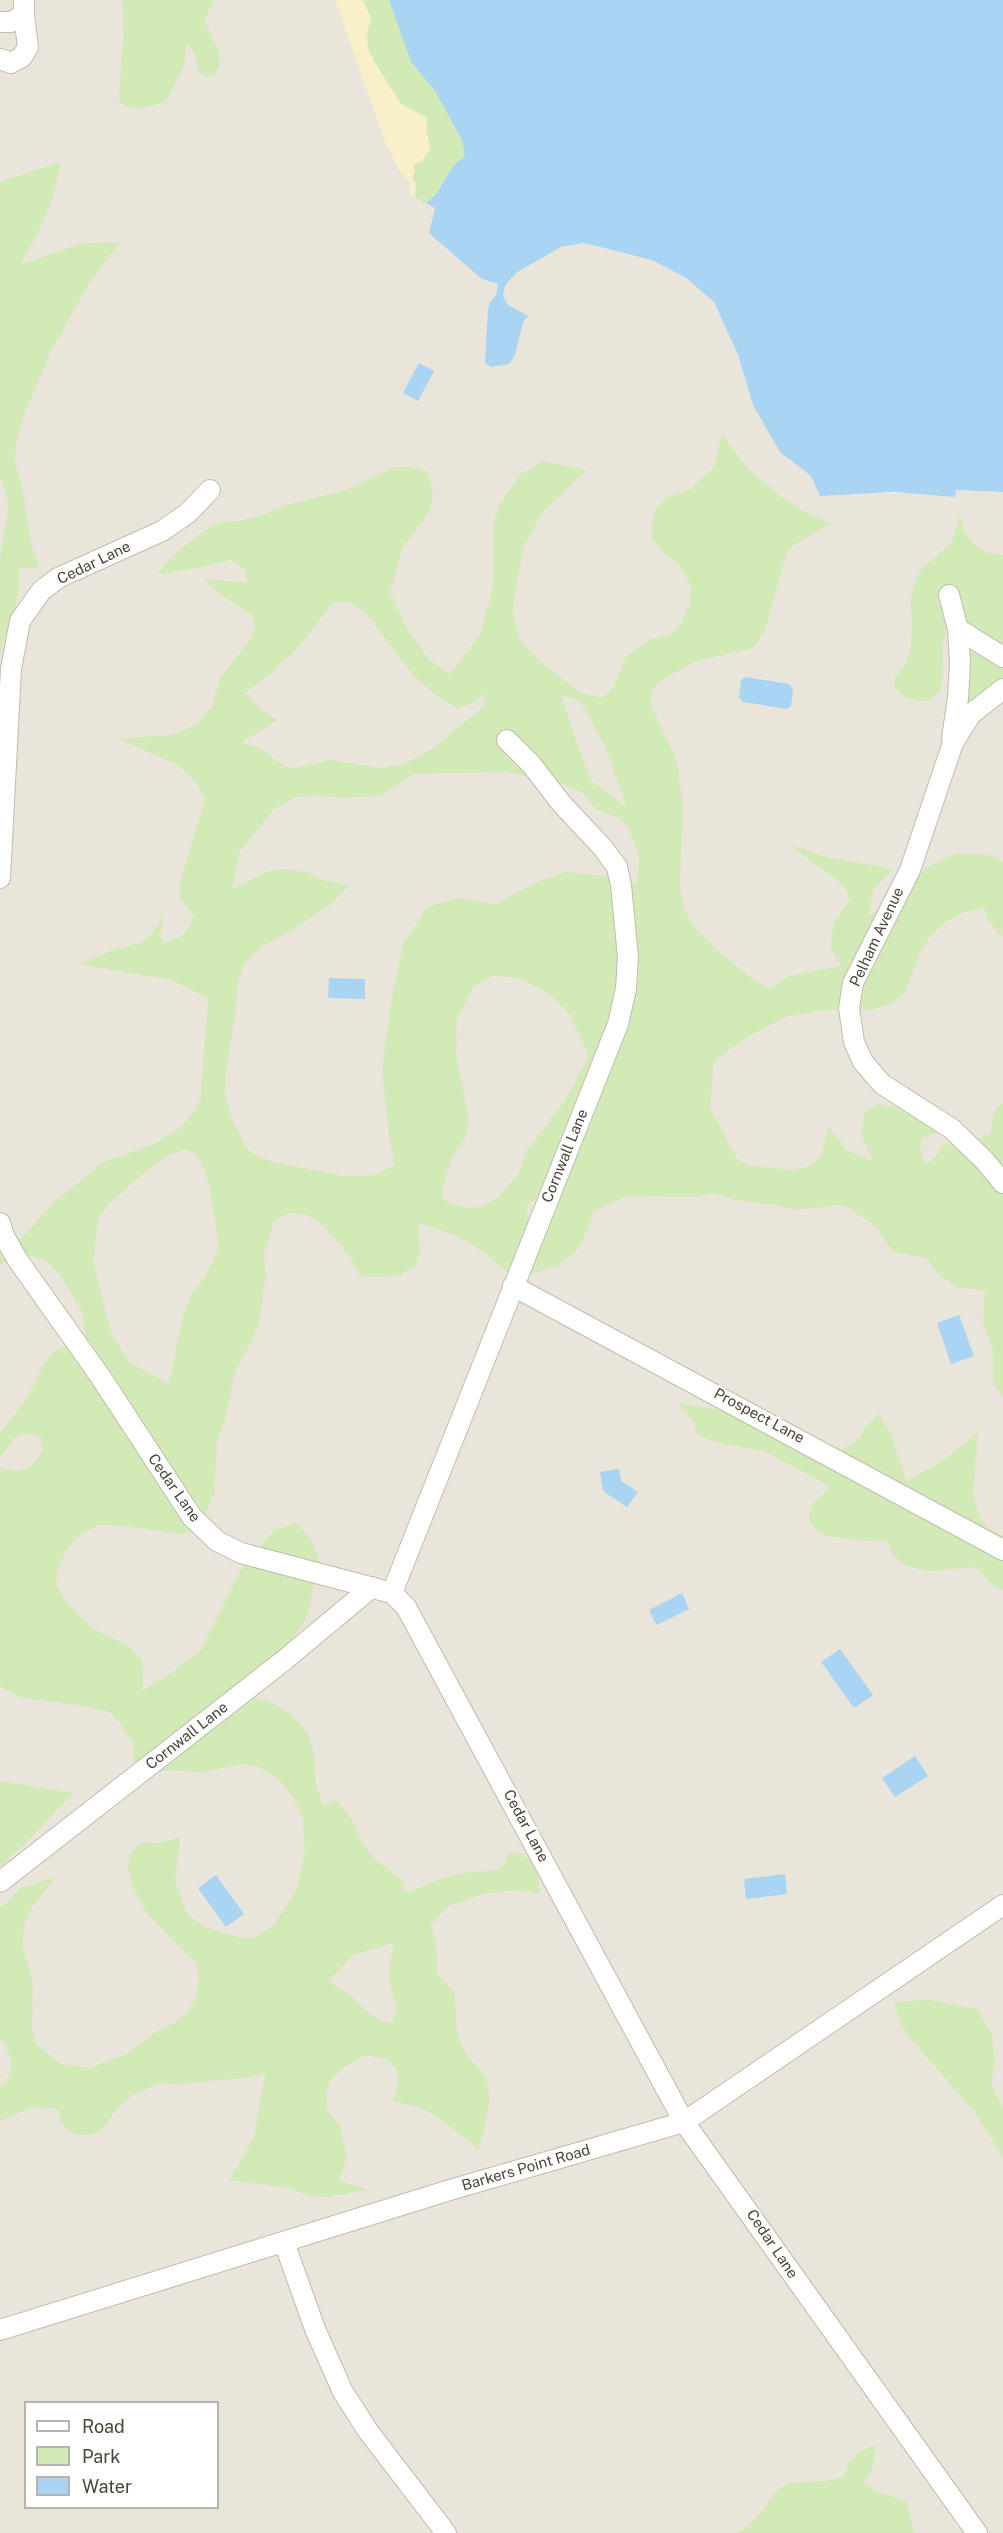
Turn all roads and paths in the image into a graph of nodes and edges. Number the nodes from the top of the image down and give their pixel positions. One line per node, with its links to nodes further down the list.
1 (24, 8): 2 (street); 3 (street)
2 (0, 22)
3 (0, 59)
4 (210, 490): 11 (street, Cedar Lane)
5 (949, 595): 6 (street)
6 (958, 629): 7 (street); 10 (street)
7 (1003, 657)
8 (1003, 689): 10 (street, Pelham Avenue)
9 (507, 740): 14 (street, Cornwall Lane)
10 (951, 750): 12 (street, Pelham Avenue)
11 (0, 878)
12 (1003, 1183)
13 (0, 1223): 16 (street, Cedar Lane)
14 (513, 1286): 15 (street, Prospect Lane); 17 (street, Cornwall Lane)
15 (1003, 1550)
16 (372, 1587): 17 (street, Cedar Lane); 18 (street, Cornwall Lane)
17 (392, 1593): 20 (street, Cedar Lane)
18 (0, 1882)
19 (1003, 1905): 20 (street, Barkers Point Road)
20 (684, 2122): 21 (street, Barkers Point Road); 24 (street, Cedar Lane)
21 (284, 2242): 22 (street, Barkers Point Road); 23 (street)
22 (0, 2330)
23 (446, 2533)
24 (977, 2533)

